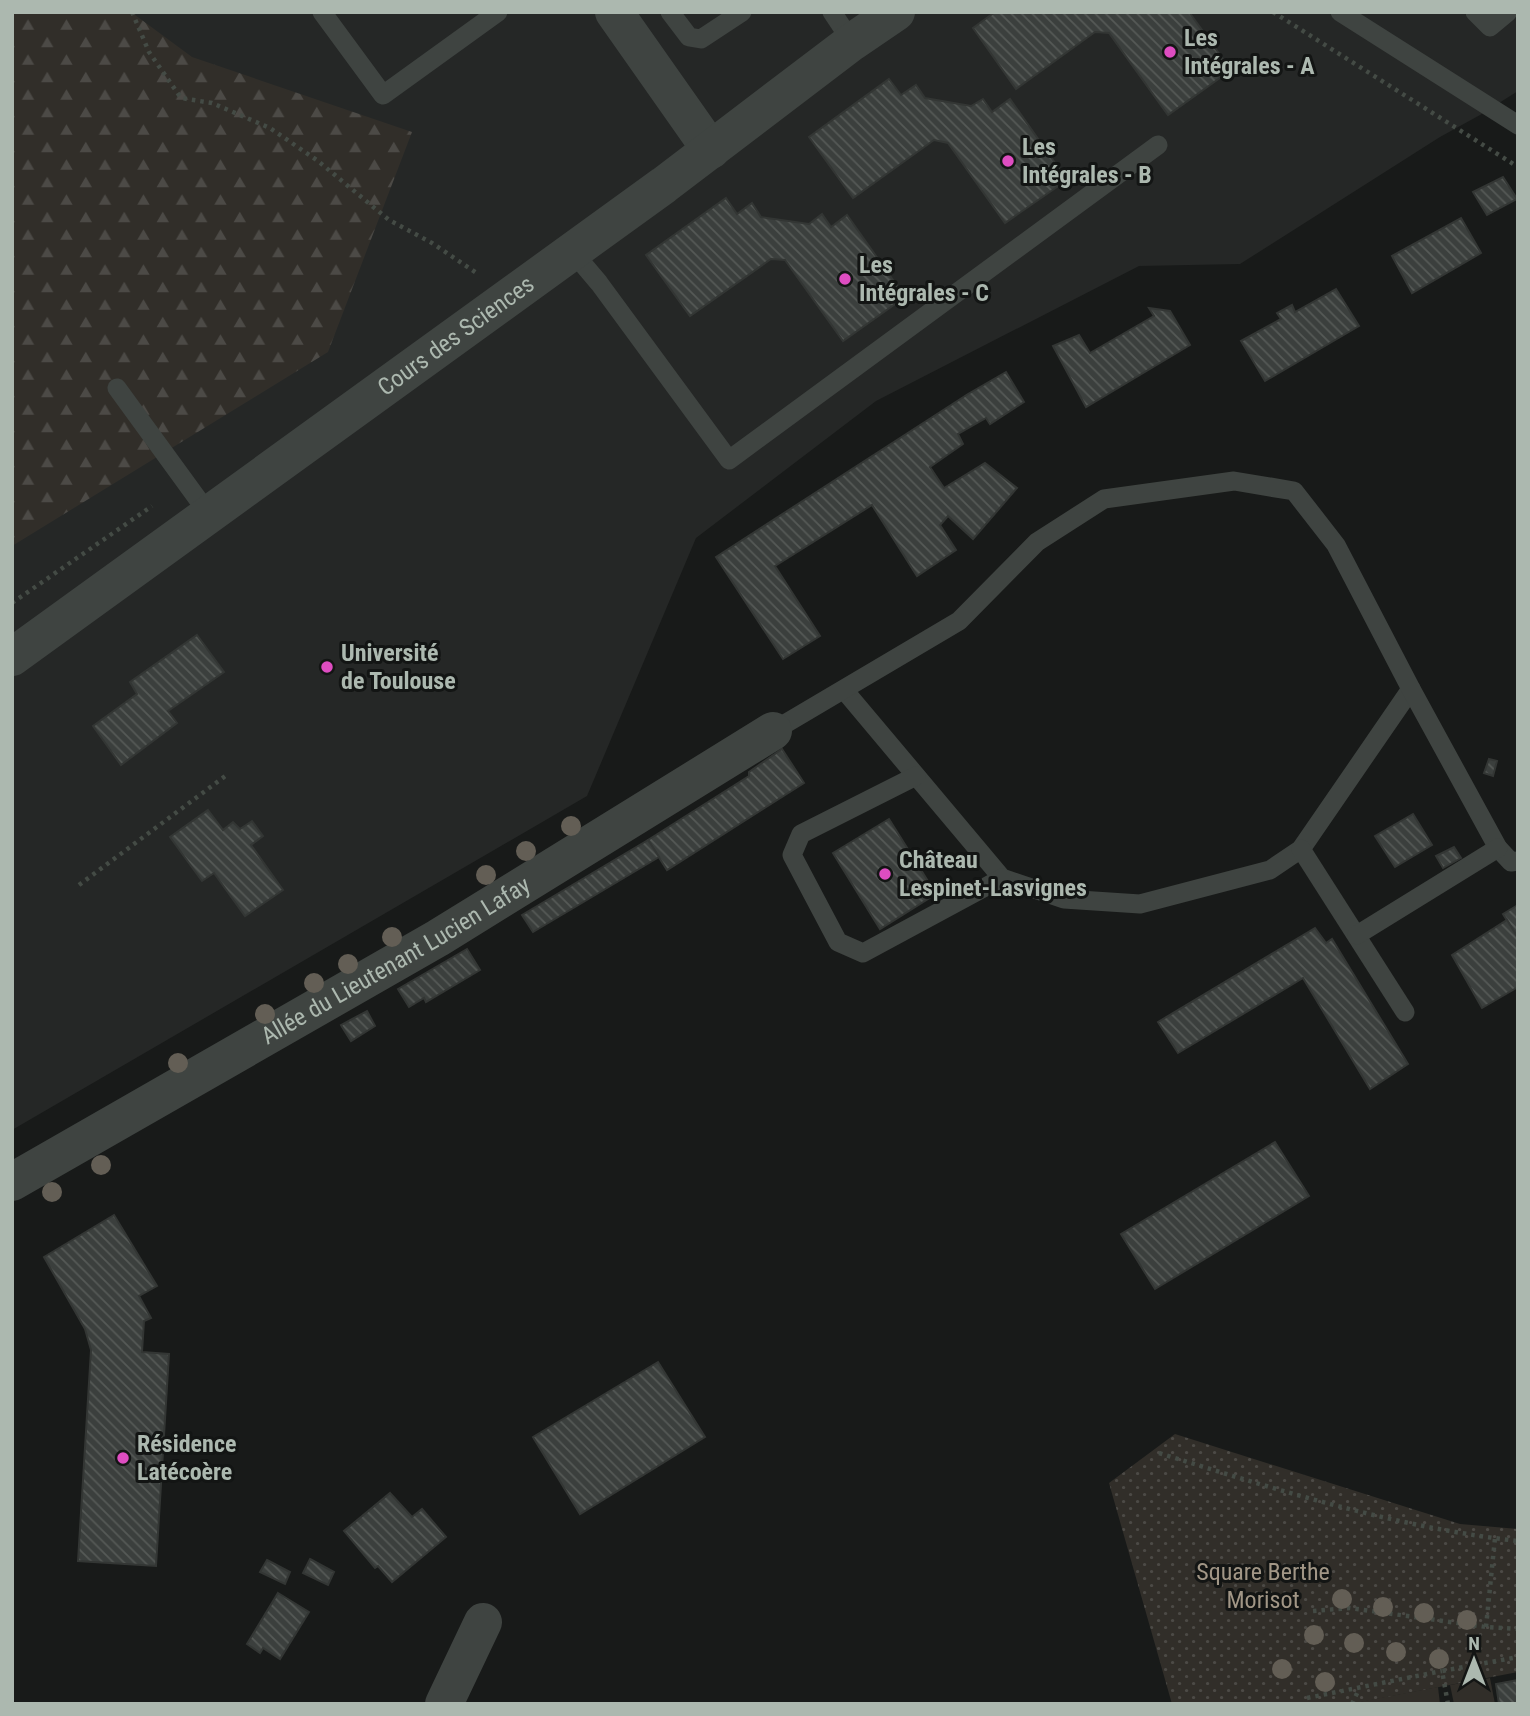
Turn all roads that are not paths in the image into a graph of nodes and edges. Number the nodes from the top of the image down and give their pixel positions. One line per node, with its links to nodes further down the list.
1 (322, 12): 2 (lane)
2 (498, 12)
3 (614, 12): 13 (street)
4 (670, 12): 5 (lane)
5 (742, 12)
6 (896, 12): 10 (street, Cours des Sciences)
7 (1340, 12): 11 (lane)
8 (1475, 12): 9 (lane)
9 (1508, 12)
10 (842, 27): 13 (street, Cours des Sciences)
11 (1518, 125)
12 (1158, 145): 14 (lane)
13 (711, 150): 14 (street, Cours des Sciences)
14 (572, 251): 16 (street, Cours des Sciences)
15 (117, 388): 16 (lane)
16 (208, 513): 17 (street, Cours des Sciences)
17 (12, 657)
18 (844, 690): 19 (lane); 20 (lane); 21 (lane)
19 (1411, 690): 22 (lane); 23 (lane)
20 (773, 731): 28 (street, Allée du Lieutenant Lucien Lafay)
21 (916, 776): 25 (lane); 25 (lane)
22 (1499, 848): 24 (lane); 26 (lane)
23 (1301, 849): 25 (lane); 26 (lane)
24 (1518, 861)
25 (1002, 878)
26 (1356, 936): 27 (lane)
27 (1405, 1012)
28 (12, 1182)
29 (483, 1622): 30 (street)
30 (444, 1704)

